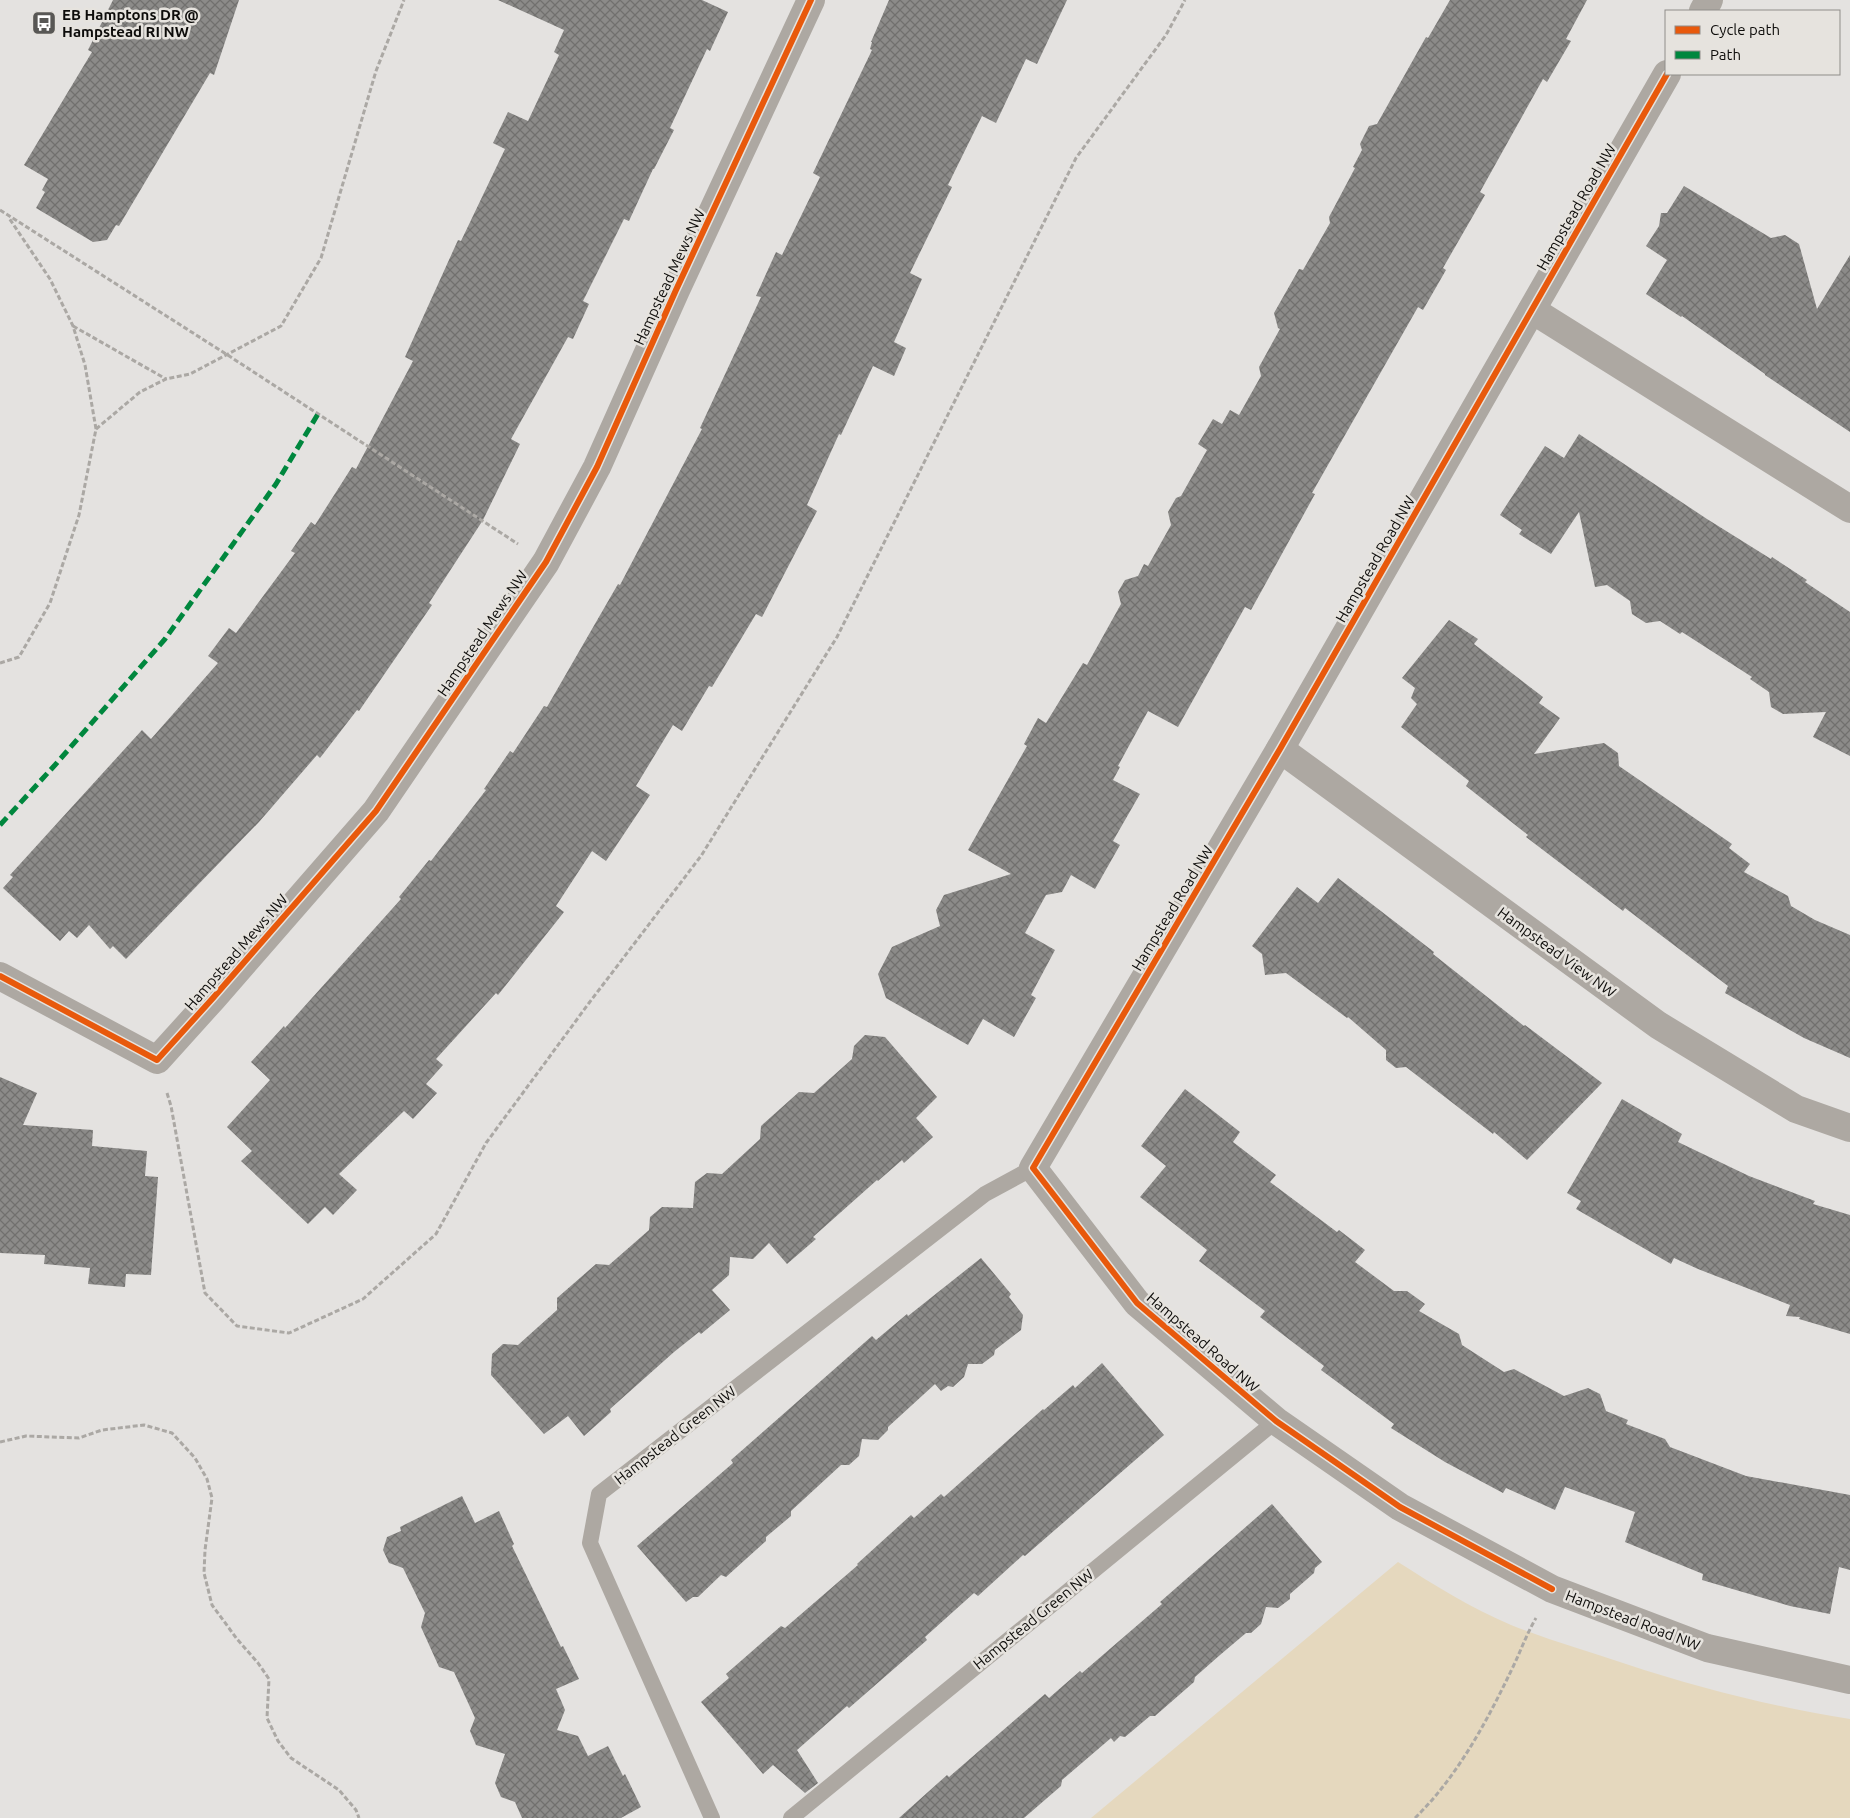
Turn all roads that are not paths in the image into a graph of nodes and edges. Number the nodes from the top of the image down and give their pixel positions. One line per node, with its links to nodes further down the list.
1 (811, 0): 6 (street, Hampstead Mews NW)
2 (1666, 75): 3 (street, Hampstead Road NW)
3 (1532, 310): 4 (street); 5 (street, Hampstead Road NW)
4 (1850, 508)
5 (1280, 749): 7 (street, Hampstead View NW); 8 (street, Hampstead Road NW)
6 (0, 976)
7 (1850, 1128)
8 (1032, 1168): 9 (street, Hampstead Road NW); 11 (lane, Hampstead Green NW)
9 (1276, 1421): 10 (street, Hampstead Road NW); 12 (lane, Hampstead Green NW)
10 (1850, 1680)
11 (712, 1818)
12 (790, 1818)

